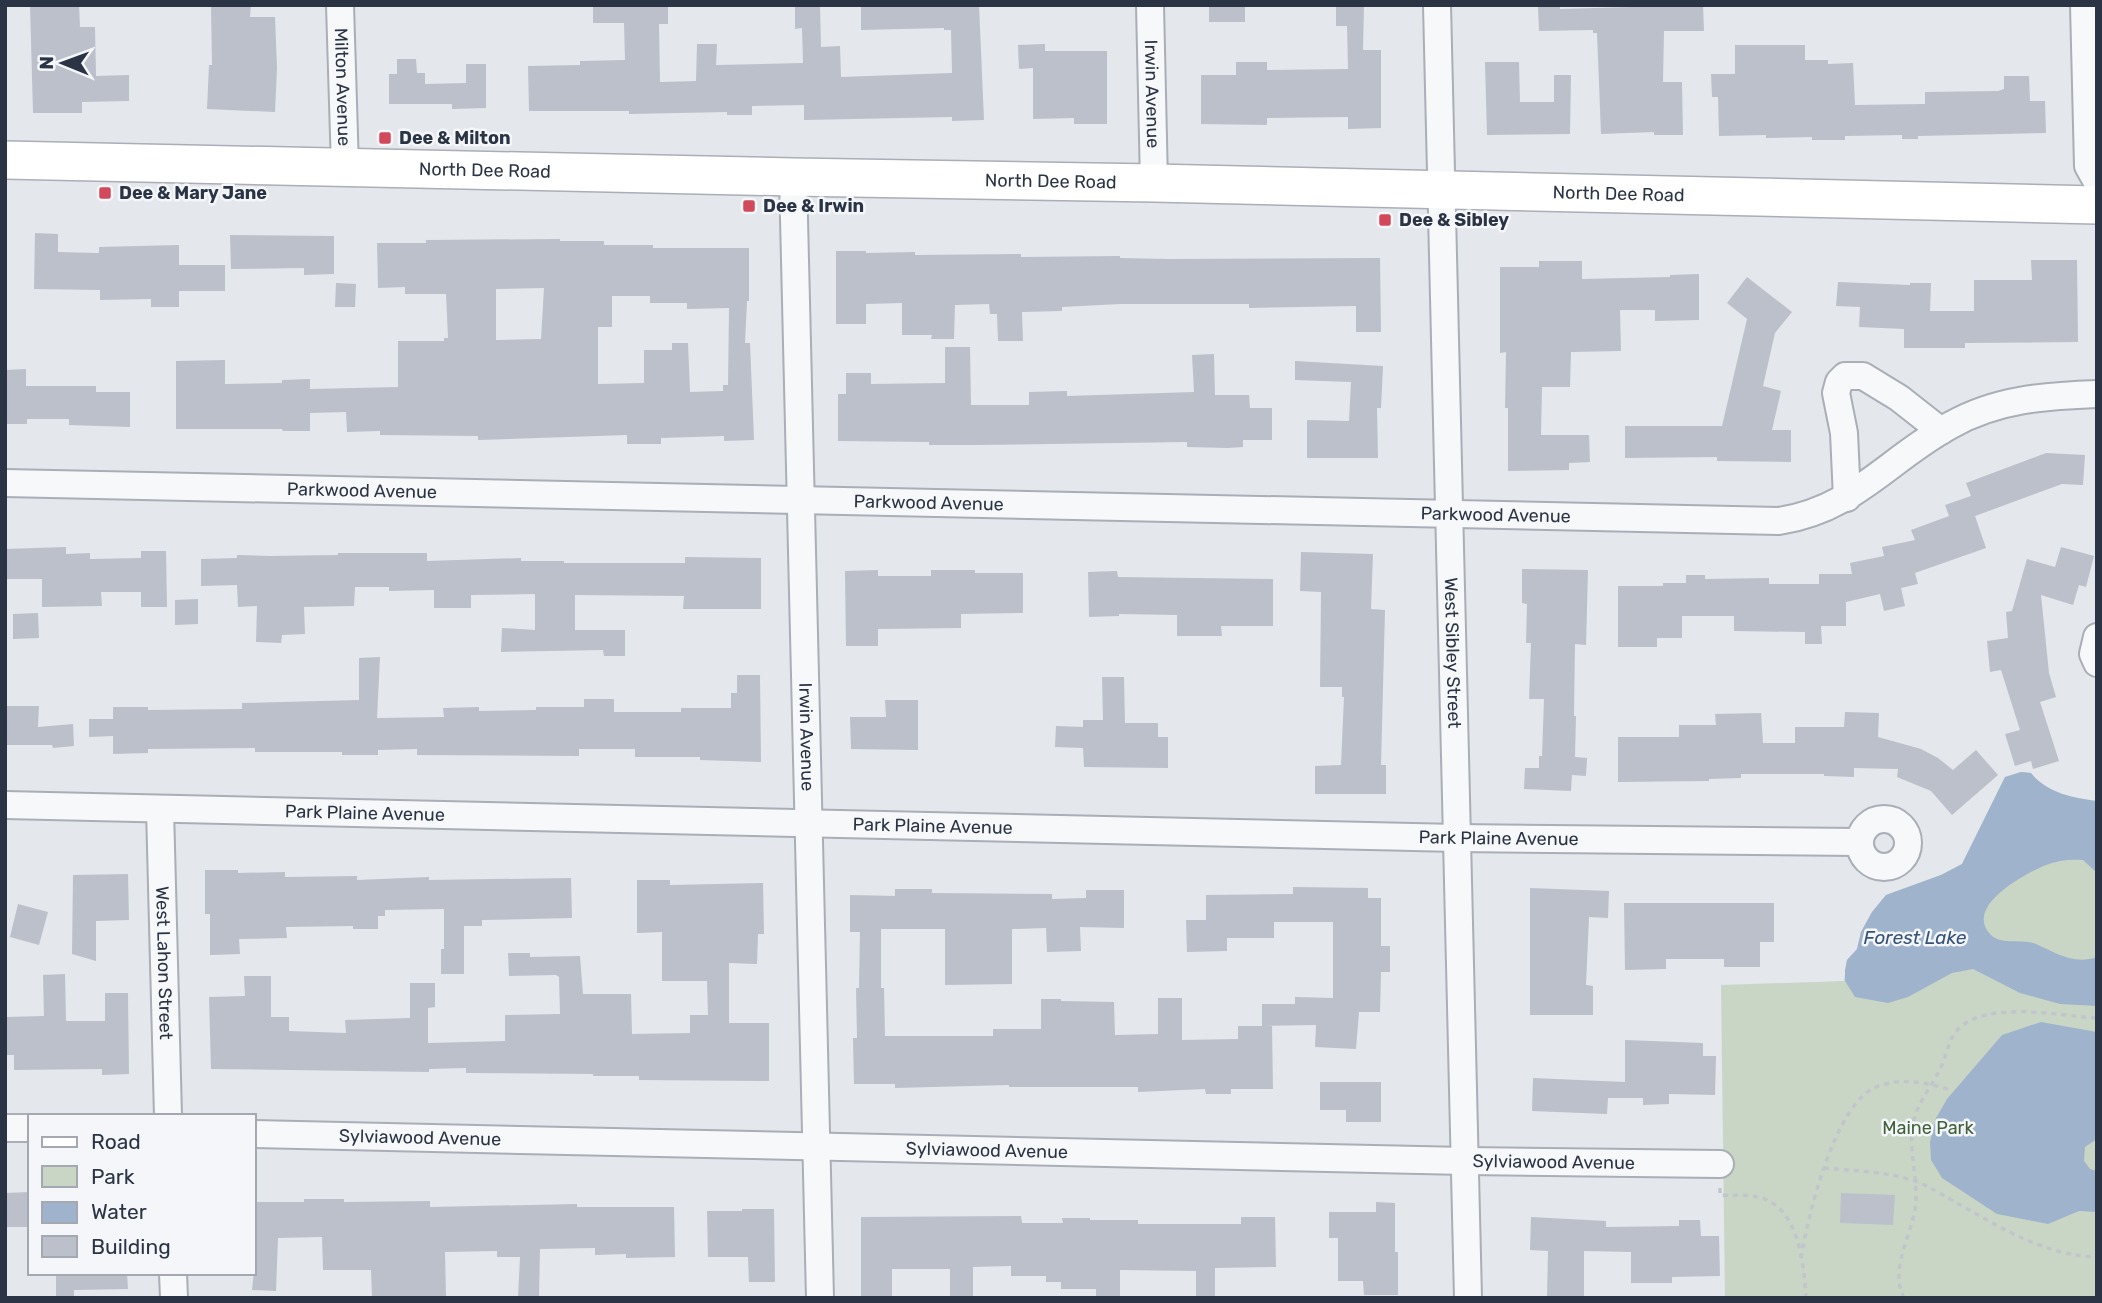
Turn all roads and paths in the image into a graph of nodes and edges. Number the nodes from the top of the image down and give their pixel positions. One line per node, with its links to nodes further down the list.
1 (340, 5): 6 (street, Milton Avenue)
2 (1150, 5): 9 (street, Irwin Avenue)
3 (1437, 5): 10 (street, West Sibley Street)
4 (2084, 5): 8 (street)
5 (5, 160): 6 (main road, North Dee Road)
6 (345, 168): 7 (main road, North Dee Road)
7 (793, 177): 9 (main road, North Dee Road); 16 (street, Irwin Avenue)
8 (2097, 182)
9 (1154, 183): 10 (main road, North Dee Road)
10 (1441, 190): 11 (main road, North Dee Road); 17 (street, West Sibley Street)
11 (2097, 205)
12 (2097, 394): 13 (street, Parkwood Avenue)
13 (1941, 431): 15 (street, Parkwood Avenue); 15 (street)
14 (5, 483): 16 (street, Parkwood Avenue)
15 (1847, 498): 17 (street, Parkwood Avenue)
16 (799, 500): 17 (street, Parkwood Avenue); 22 (street, Irwin Avenue)
17 (1450, 515): 23 (street, West Sibley Street)
18 (2097, 637): 19 (street)
19 (2097, 663)
20 (5, 805): 21 (street, Park Plaine Avenue)
21 (160, 809): 22 (street, Park Plaine Avenue); 28 (street, West Lahon Street)
22 (809, 824): 23 (street, Park Plaine Avenue); 32 (street, Irwin Avenue)
23 (1457, 838): 24 (street, Park Plaine Avenue); 33 (street, West Sibley Street)
24 (1860, 842)
25 (2097, 1018): 26 (path)
26 (1931, 1084): 27 (path); 35 (path); 36 (path)
27 (1948, 1089)
28 (168, 1114)
29 (5, 1128): 30 (street)
30 (28, 1128)
31 (256, 1133): 32 (street, Sylviawood Avenue)
32 (818, 1146): 33 (street, Sylviawood Avenue); 41 (street, Irwin Avenue)
33 (1465, 1161): 34 (street, Sylviawood Avenue); 42 (street, West Sibley Street)
34 (1720, 1164): 38 (path)
35 (1824, 1168): 36 (path); 38 (path)
36 (1916, 1181): 37 (path); 44 (path)
37 (2097, 1257)
38 (1801, 1258): 43 (path)
39 (173, 1275): 40 (street)
40 (174, 1298)
41 (820, 1298)
42 (1468, 1298)
43 (1806, 1298)
44 (1904, 1298)

